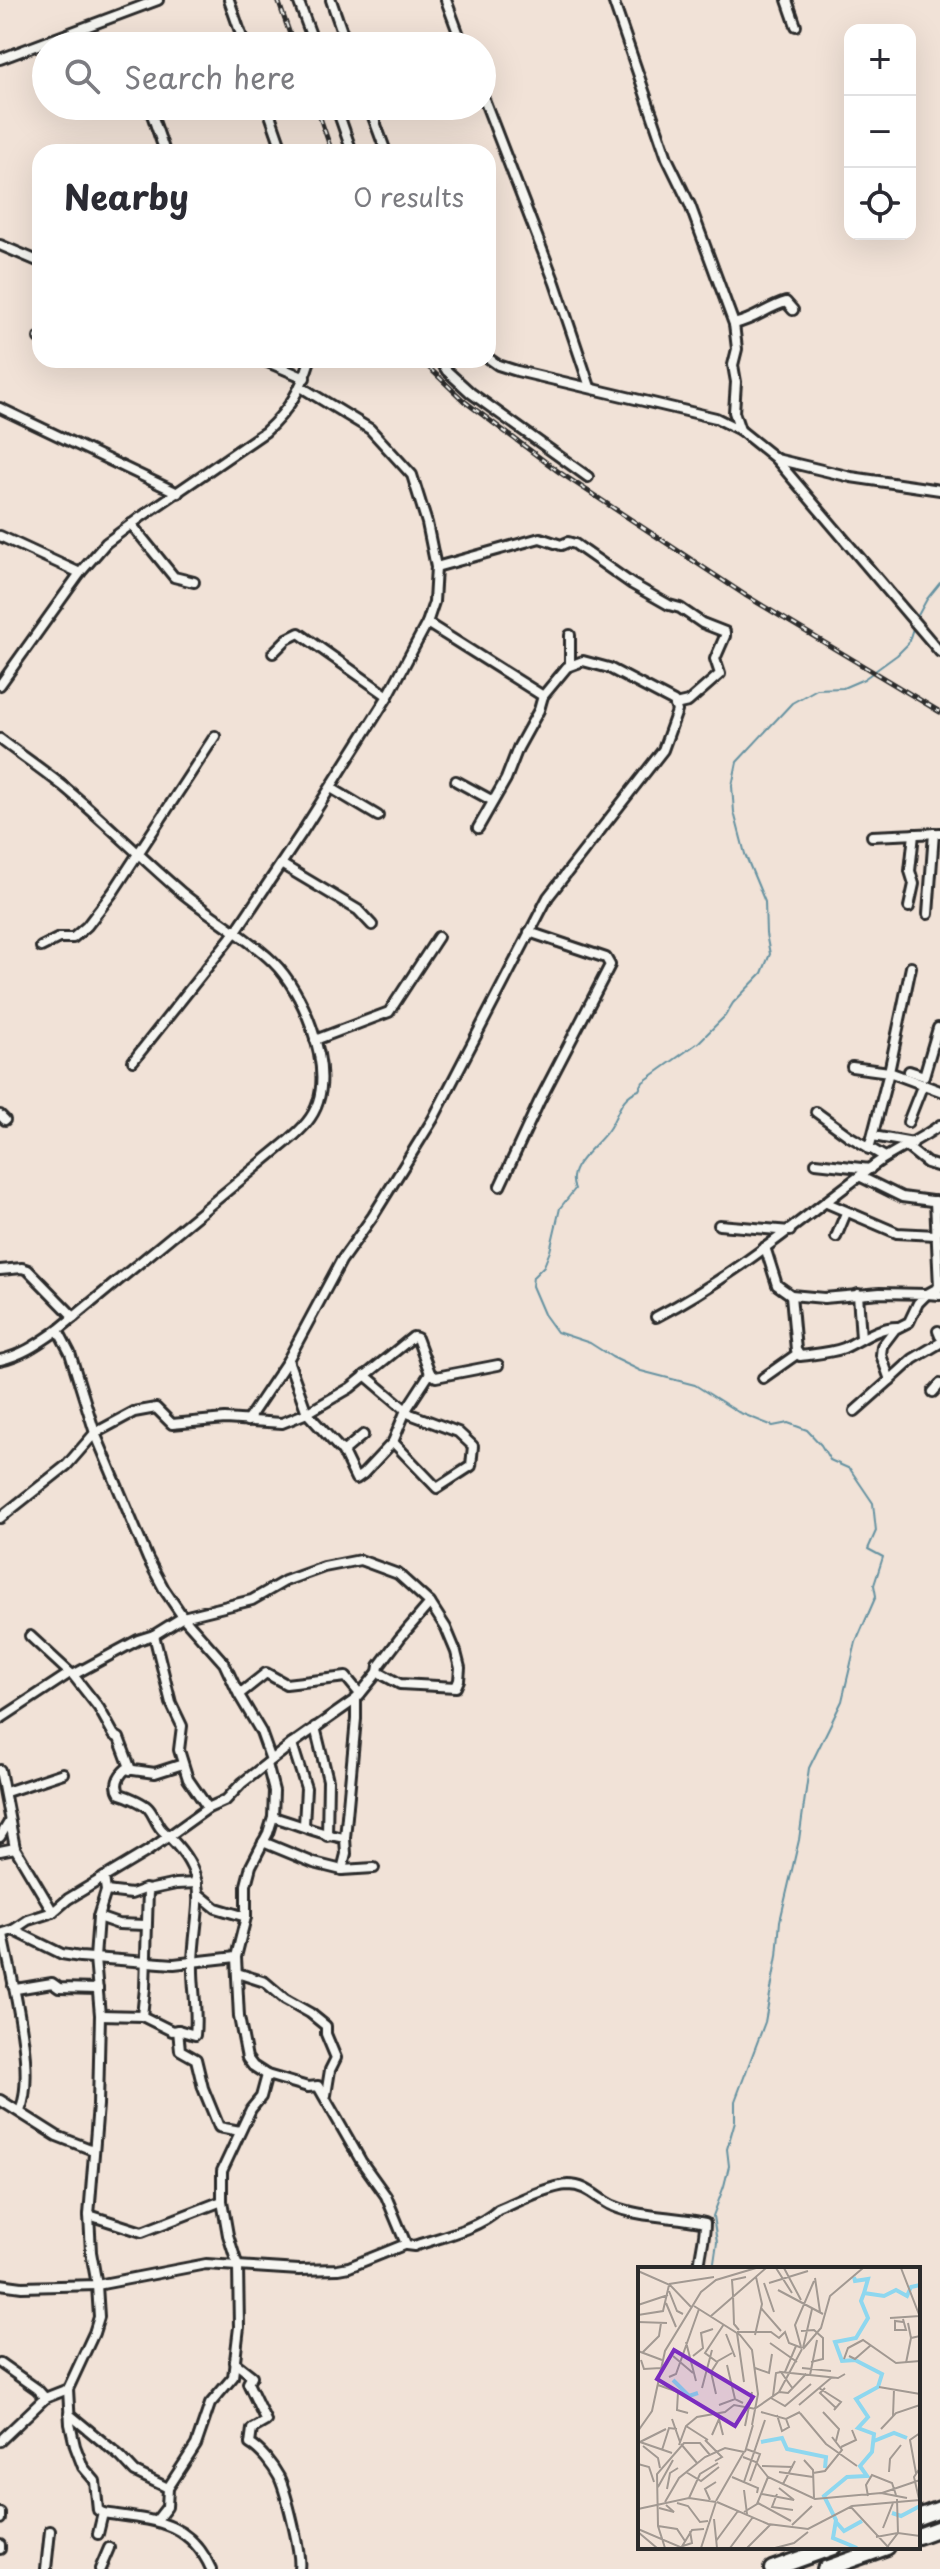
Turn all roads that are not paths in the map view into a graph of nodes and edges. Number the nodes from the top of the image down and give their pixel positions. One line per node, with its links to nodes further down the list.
1 (158, 0): 9 (street)
2 (229, 0): 10 (street)
3 (298, 0): 11 (street)
4 (331, 0): 12 (street)
5 (446, 0): 13 (street)
6 (613, 0): 28 (street)
7 (787, 0): 8 (street)
8 (796, 26)
9 (72, 32)
10 (240, 32)
11 (310, 32)
12 (342, 32)
13 (458, 32)
14 (32, 47): 15 (street)
15 (0, 59)
16 (154, 120): 21 (street)
17 (271, 120): 22 (street)
18 (341, 120): 23 (street)
19 (374, 120): 24 (street)
20 (492, 120): 34 (street)
21 (162, 144)
22 (278, 144)
23 (349, 144)
24 (383, 144)
25 (0, 245): 26 (street)
26 (32, 259)
27 (793, 310): 28 (street)
28 (734, 324): 36 (street)
29 (496, 364): 34 (street)
30 (277, 368): 33 (street)
31 (308, 368): 33 (street)
32 (445, 368): 40 (street)
33 (303, 383): 42 (street); 45 (street)
34 (590, 387): 37 (street)
35 (0, 408): 42 (street)
36 (734, 412): 37 (street); 38 (street)
37 (724, 423): 38 (street)
38 (740, 430): 39 (street)
39 (775, 458): 41 (street); 50 (street)
40 (588, 477)
41 (940, 490)
42 (178, 493): 43 (street)
43 (131, 524): 46 (street); 47 (street)
44 (0, 536): 46 (street)
45 (436, 567): 48 (street); 56 (street)
46 (80, 573): 53 (street)
47 (194, 582)
48 (427, 623): 54 (street); 55 (street)
49 (570, 635): 52 (street)
50 (940, 652)
51 (273, 653): 54 (street)
52 (570, 665): 55 (street); 56 (street)
53 (0, 685)
54 (388, 696): 60 (street)
55 (543, 696): 61 (street)
56 (675, 705): 73 (street)
57 (215, 736): 67 (street)
58 (0, 739): 67 (street)
59 (456, 781): 61 (street)
60 (331, 788): 62 (street); 68 (street)
61 (493, 801): 63 (street)
62 (378, 816)
63 (478, 828)
64 (937, 833): 65 (street); 70 (street)
65 (914, 834): 66 (street); 69 (street)
66 (872, 836)
67 (137, 853): 72 (street); 75 (street)
68 (281, 864): 71 (street); 72 (street)
69 (909, 907)
70 (928, 914)
71 (372, 925)
72 (236, 931): 78 (street); 79 (street)
73 (529, 932): 98 (street); 120 (street)
74 (438, 937): 78 (street)
75 (41, 947)
76 (911, 967): 84 (street)
77 (938, 1028): 80 (street)
78 (315, 1040): 112 (street)
79 (133, 1061)
80 (929, 1061): 81 (street); 83 (street)
81 (940, 1064)
82 (852, 1067): 84 (street)
83 (909, 1071)
84 (889, 1072): 85 (street); 90 (street)
85 (923, 1084): 86 (street); 88 (street)
86 (940, 1091)
87 (816, 1112): 92 (street)
88 (908, 1122)
89 (940, 1125): 91 (street)
90 (873, 1136): 91 (street); 92 (street)
91 (910, 1145): 93 (street); 95 (street)
92 (869, 1149): 93 (street)
93 (885, 1157): 96 (street)
94 (816, 1163): 96 (street)
95 (940, 1167)
96 (870, 1169): 97 (street)
97 (861, 1177): 99 (street); 100 (street)
98 (500, 1186)
99 (937, 1202): 104 (street)
100 (827, 1203): 101 (street); 103 (street)
101 (846, 1213): 104 (street); 105 (street)
102 (719, 1225): 103 (street)
103 (791, 1231): 106 (street)
104 (936, 1235): 108 (street)
105 (836, 1237)
106 (765, 1247): 111 (street); 113 (street)
107 (0, 1270): 112 (street)
108 (940, 1290): 110 (street)
109 (858, 1294): 110 (street); 111 (street); 116 (street)
110 (927, 1294): 114 (street)
111 (791, 1295): 118 (street)
112 (74, 1317): 115 (street)
113 (656, 1317)
114 (897, 1327): 116 (street); 125 (street)
115 (58, 1330): 119 (street); 130 (street)
116 (861, 1338): 118 (street)
117 (940, 1343): 125 (street)
118 (797, 1354): 124 (street)
119 (0, 1360)
120 (288, 1360): 128 (street); 129 (street)
121 (498, 1365): 122 (street)
122 (430, 1373): 123 (street); 126 (street)
123 (365, 1375): 126 (street); 128 (street)
124 (763, 1378)
125 (890, 1380): 127 (street)
126 (406, 1410): 132 (street); 132 (street)
127 (855, 1411)
128 (307, 1413): 129 (street); 133 (street)
129 (247, 1421): 130 (street)
130 (95, 1433): 134 (street); 136 (street)
131 (363, 1435): 133 (street)
132 (393, 1442): 133 (street)
133 (342, 1450)
134 (0, 1518)
135 (430, 1603): 136 (street); 139 (street); 139 (street)
136 (183, 1617): 137 (street); 141 (street)
137 (154, 1635): 140 (street); 147 (street)
138 (30, 1636): 140 (street)
139 (378, 1672): 142 (street)
140 (72, 1674): 143 (street); 149 (street)
141 (236, 1689): 142 (street); 146 (street)
142 (358, 1696): 144 (street); 159 (street)
143 (0, 1719)
144 (315, 1727): 145 (street); 157 (street)
145 (292, 1744): 146 (street); 155 (street)
146 (269, 1762): 152 (street); 153 (street)
147 (183, 1764): 149 (street); 152 (street)
148 (0, 1770): 151 (street)
149 (131, 1770): 156 (street)
150 (63, 1773): 151 (street)
151 (6, 1792): 154 (street)
152 (208, 1808): 156 (street)
153 (273, 1817): 155 (street); 160 (street)
154 (9, 1822): 158 (street); 161 (street)
155 (304, 1825): 157 (street)
156 (170, 1836): 165 (street); 166 (street)
157 (327, 1836): 159 (street)
158 (0, 1837)
159 (345, 1838): 164 (street)
160 (263, 1842): 164 (street); 172 (street)
161 (15, 1848): 162 (street); 170 (street)
162 (0, 1851)
163 (374, 1868): 164 (street)
164 (342, 1870)
165 (104, 1877): 168 (street); 170 (street)
166 (197, 1883): 167 (street); 169 (street)
167 (148, 1890): 168 (street); 173 (street)
168 (106, 1891): 171 (street)
169 (200, 1895): 172 (street); 179 (street)
170 (53, 1912): 174 (street)
171 (98, 1917): 173 (street); 177 (street)
172 (246, 1917): 176 (street)
173 (146, 1925): 178 (street)
174 (13, 1930): 175 (street); 177 (street)
175 (1, 1934): 181 (street)
176 (236, 1957): 179 (street); 180 (street)
177 (95, 1958): 178 (street); 182 (street)
178 (146, 1963): 179 (street); 184 (street)
179 (193, 1963): 185 (street)
180 (237, 1973): 186 (street); 187 (street)
181 (13, 1986): 182 (street); 189 (street)
182 (98, 1989): 183 (street)
183 (100, 2015): 184 (street); 191 (street)
184 (142, 2016): 185 (street)
185 (178, 2030): 190 (street)
186 (267, 2075): 187 (street); 190 (street)
187 (326, 2096): 194 (street)
188 (0, 2100): 189 (street)
189 (20, 2111): 191 (street)
190 (239, 2134): 192 (street)
191 (93, 2150): 193 (street)
192 (222, 2201): 193 (street); 195 (street)
193 (89, 2215): 198 (street)
194 (406, 2245): 195 (street); 196 (street)
195 (238, 2267): 198 (street); 199 (street)
196 (699, 2267)
197 (0, 2284): 198 (street)
198 (97, 2285): 201 (street)
199 (234, 2362): 205 (street); 220 (street)
200 (0, 2363): 202 (street)
201 (68, 2389): 202 (street); 203 (street)
202 (45, 2398): 204 (street)
203 (69, 2414): 205 (street); 207 (street)
204 (0, 2441)
205 (168, 2488): 209 (street)
206 (940, 2509): 208 (highway)
207 (103, 2513): 209 (street); 212 (street)
208 (920, 2516)
209 (156, 2521): 219 (street)
210 (940, 2528): 213 (highway)
211 (50, 2531): 217 (street)
212 (98, 2534)
213 (920, 2535)
214 (109, 2548): 218 (street)
215 (827, 2549): 221 (highway)
216 (881, 2549): 222 (highway)
217 (46, 2569)
218 (100, 2569)
219 (211, 2569)
220 (299, 2569)
221 (772, 2569)
222 (825, 2569)

